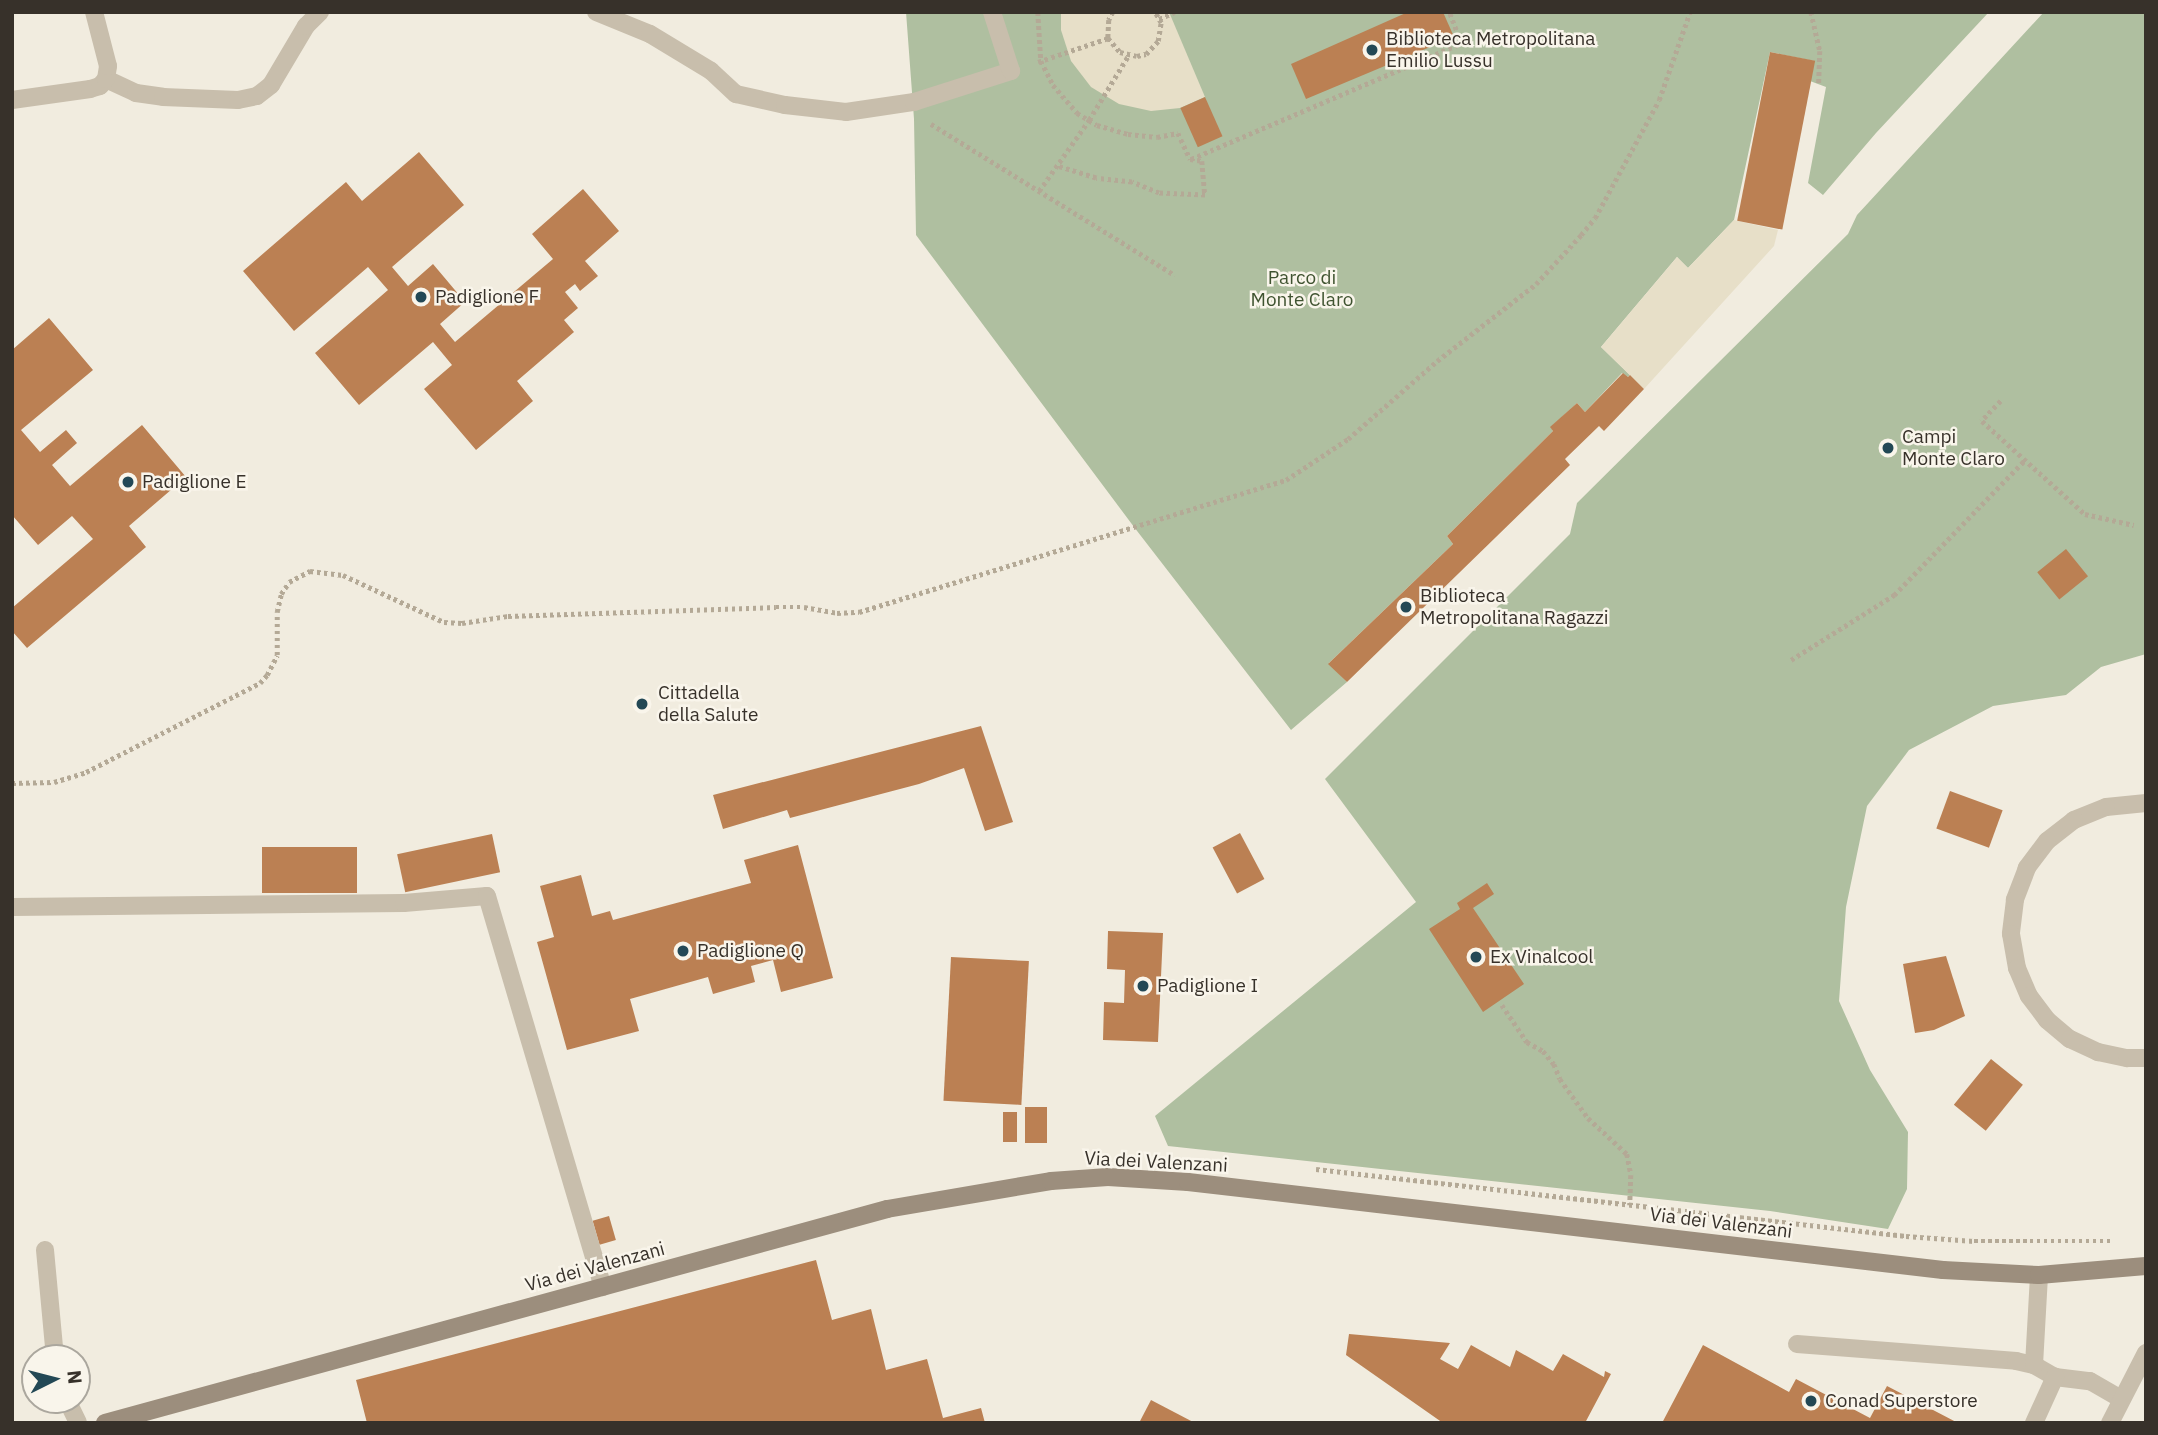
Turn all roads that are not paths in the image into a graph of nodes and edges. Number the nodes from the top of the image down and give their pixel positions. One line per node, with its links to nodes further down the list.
1 (94, 12): 5 (street)
2 (320, 12): 5 (street)
3 (596, 12): 4 (street)
4 (992, 12)
5 (106, 79): 6 (street)
6 (12, 100)
7 (2146, 803): 9 (street)
8 (12, 907): 13 (street)
9 (2146, 1058)
10 (45, 1250): 14 (street)
11 (2146, 1266): 12 (street, Via dei Valenzani)
12 (2039, 1275): 13 (street, Via dei Valenzani); 17 (street)
13 (603, 1287): 20 (street, Via dei Valenzani)
14 (54, 1344)
15 (1797, 1344): 17 (street)
16 (2146, 1353): 19 (street)
17 (2034, 1364): 18 (street)
18 (2055, 1377): 19 (street); 21 (street)
19 (2121, 1399): 22 (street)
20 (106, 1423)
21 (2034, 1423)
22 (2110, 1423)

